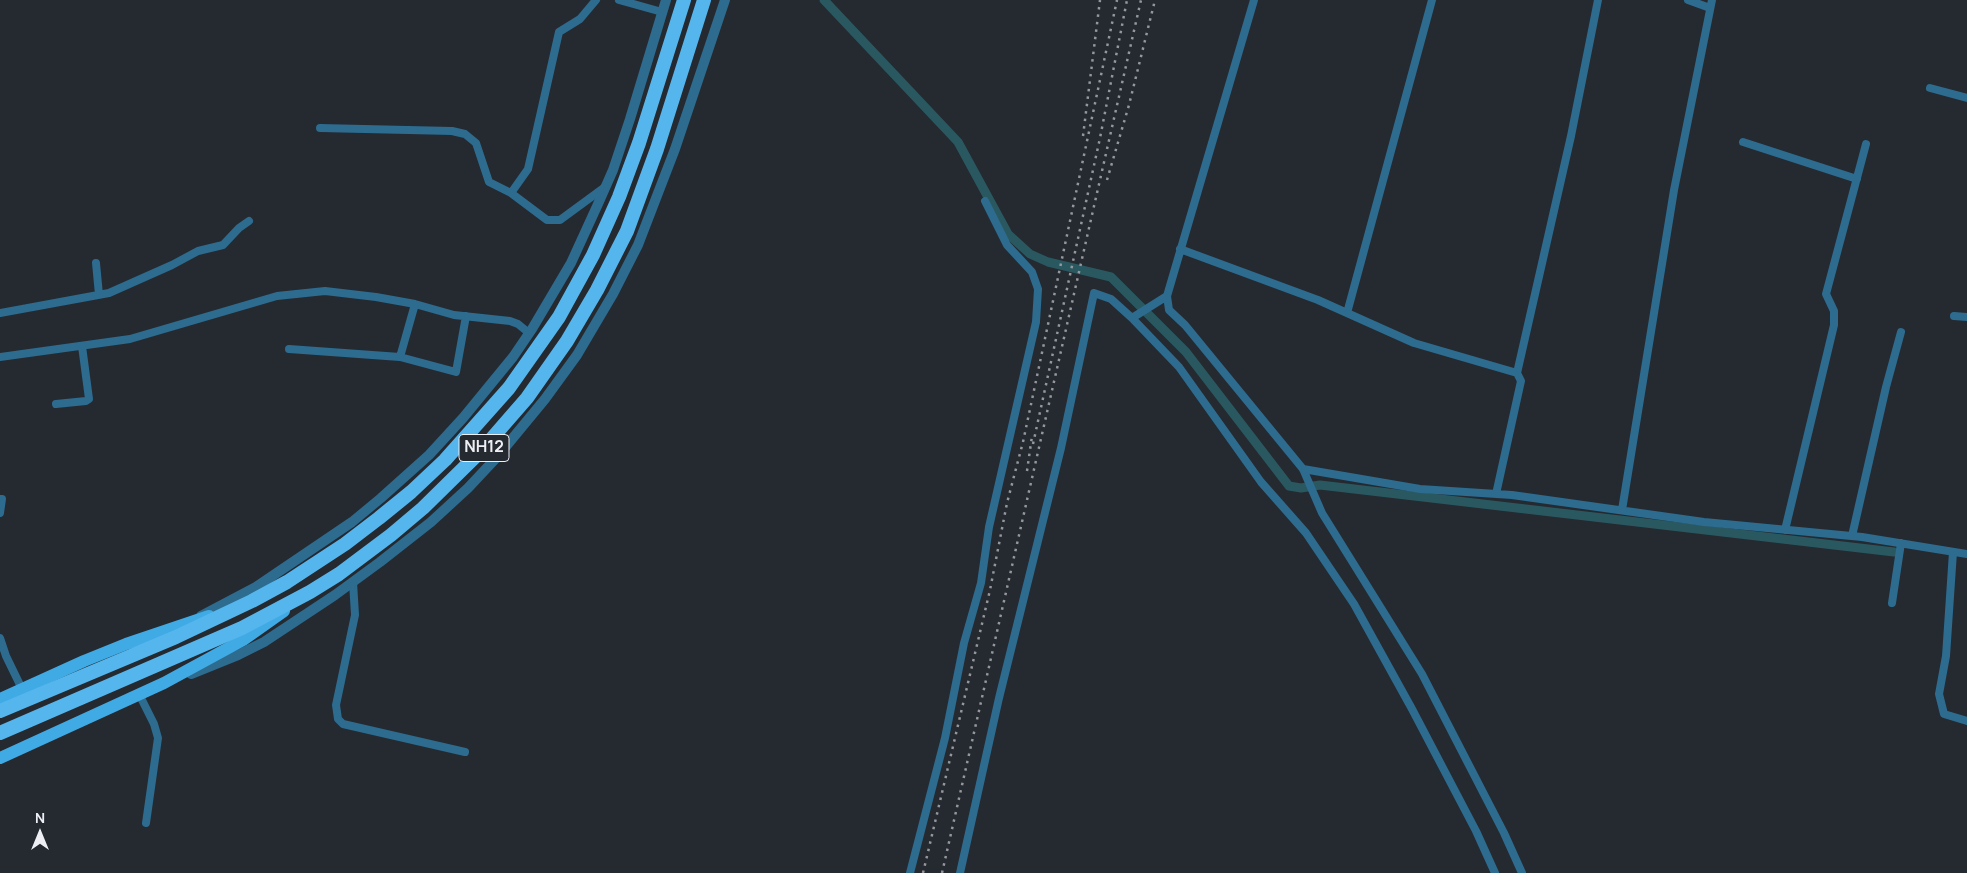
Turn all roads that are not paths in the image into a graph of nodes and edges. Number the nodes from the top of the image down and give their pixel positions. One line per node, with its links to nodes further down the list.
1 (596, 0): 21 (street)
2 (619, 0): 13 (street)
3 (666, 0): 13 (street)
4 (684, 0): 55 (highway, NH12)
5 (704, 0): 54 (highway, NH12)
6 (725, 0): 53 (street)
7 (1254, 0): 24 (street)
8 (1432, 0): 30 (street)
9 (1598, 0): 41 (street)
10 (1688, 0): 12 (street)
11 (1712, 0): 12 (street)
12 (1710, 8): 46 (street)
13 (662, 12): 20 (street)
14 (1930, 88): 15 (street)
15 (1967, 98)
16 (320, 128): 21 (street)
17 (1743, 142): 19 (street)
18 (1866, 144): 19 (street)
19 (1857, 178): 48 (street)
20 (606, 186): 21 (street); 36 (street)
21 (511, 193)
22 (985, 202): 69 (street)
23 (249, 221): 26 (street)
24 (1180, 249): 27 (street); 30 (street)
25 (96, 263): 26 (street)
26 (99, 295): 29 (street)
27 (1167, 296): 34 (street); 43 (street)
28 (415, 304): 31 (street); 37 (street); 40 (street)
29 (0, 313)
30 (1347, 313): 41 (street)
31 (466, 316): 36 (street); 40 (street)
32 (1954, 316): 33 (street)
33 (1967, 317)
34 (1132, 318): 70 (street); 71 (street)
35 (1900, 332): 49 (street)
36 (529, 334): 57 (street)
37 (82, 346): 39 (street); 42 (street)
38 (289, 349): 40 (street)
39 (0, 357)
40 (400, 357)
41 (1517, 373): 44 (street)
42 (56, 404)
43 (1303, 469): 44 (street); 72 (street)
44 (1496, 494): 46 (street)
45 (0, 499): 47 (street)
46 (1622, 510): 48 (street)
47 (0, 513)
48 (1785, 530): 49 (street)
49 (1852, 536): 50 (street)
50 (1901, 544): 51 (street); 56 (street)
51 (1954, 552): 52 (street); 64 (street)
52 (1967, 554)
53 (353, 582): 59 (street); 66 (street)
54 (310, 592): 59 (main road); 65 (highway, NH12)
55 (252, 601): 57 (main road); 63 (highway, NH12)
56 (1892, 603)
57 (175, 627): 60 (main road)
58 (0, 638): 60 (street)
59 (164, 684): 61 (main road)
60 (22, 689): 62 (main road)
61 (140, 696): 67 (main road); 68 (street)
62 (0, 699)
63 (0, 711)
64 (1967, 721)
65 (0, 733)
66 (465, 752)
67 (0, 758)
68 (146, 824)
69 (910, 873)
70 (960, 873)
71 (1495, 873)
72 (1522, 873)

